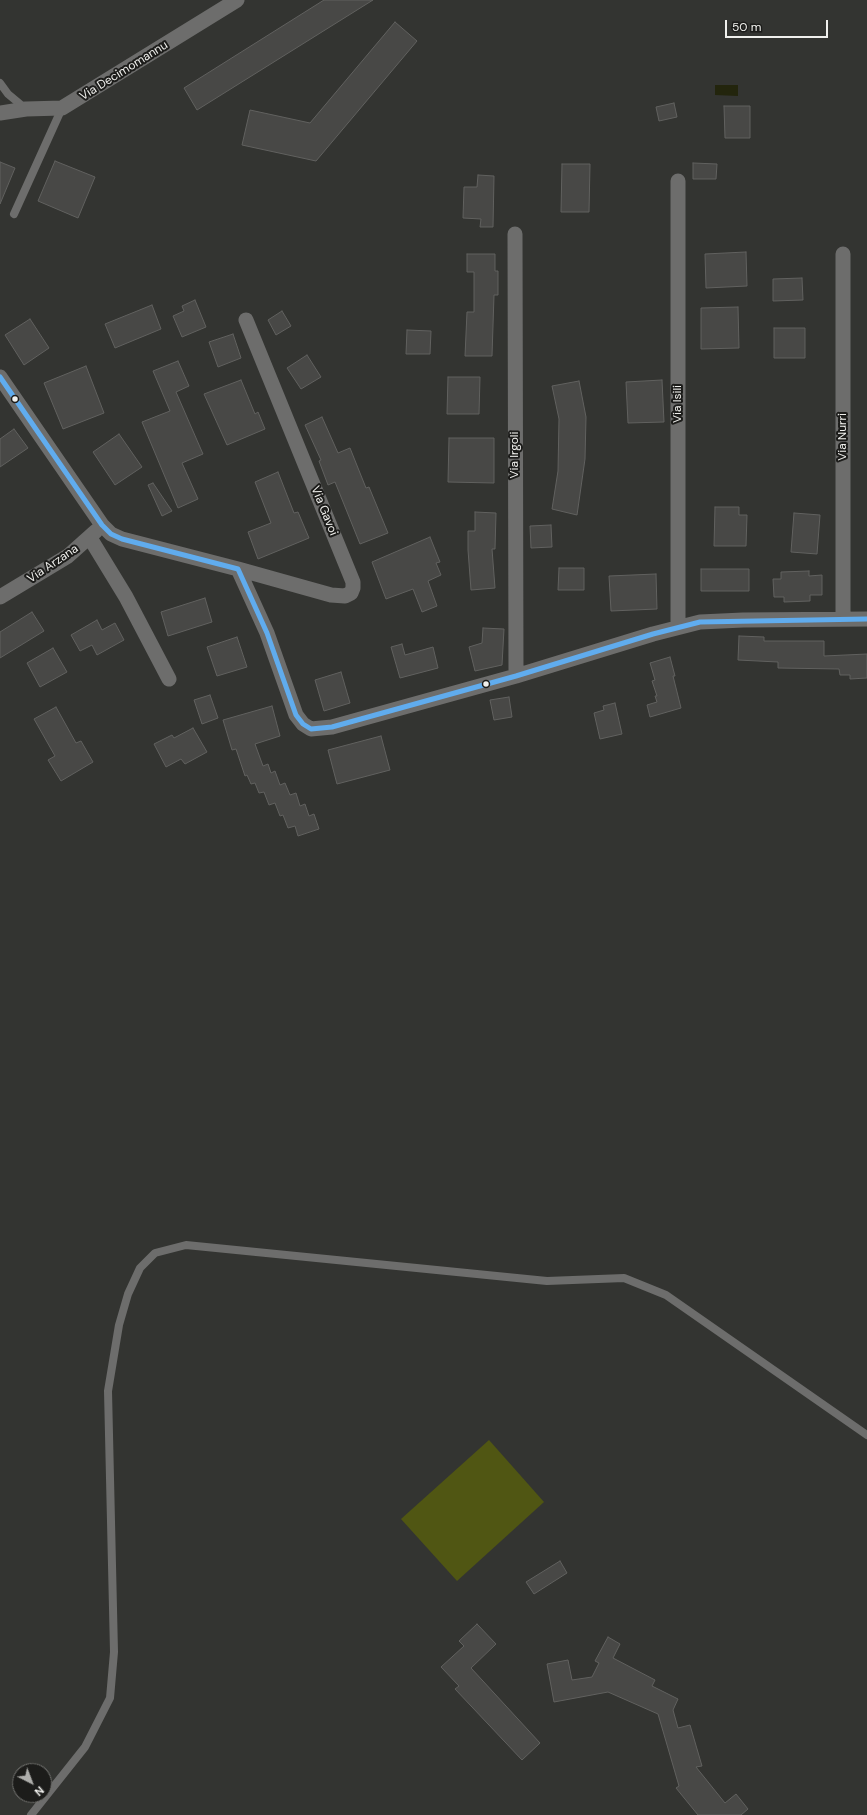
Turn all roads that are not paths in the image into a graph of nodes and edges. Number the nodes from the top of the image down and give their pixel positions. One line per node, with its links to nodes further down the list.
1 (237, 0): 3 (street, Via Decimomannu)
2 (0, 83): 4 (lane)
3 (62, 108): 4 (street, Via Decimomannu); 7 (lane)
4 (26, 109): 5 (street, Via Decimomannu)
5 (0, 113)
6 (678, 181): 18 (street, Via Isili)
7 (14, 214)
8 (515, 234): 19 (street, Via Irgoli)
9 (843, 254): 16 (street, Via Nurri)
10 (246, 320): 14 (street, Via Gavoi)
11 (0, 377): 12 (street)
12 (102, 525): 13 (street, Via Arzana); 14 (street)
13 (90, 538): 15 (street, Via Arzana); 20 (street)
14 (238, 569): 19 (street)
15 (0, 597)
16 (843, 619): 17 (street); 18 (street)
17 (867, 619)
18 (678, 627): 19 (street)
19 (516, 676)
20 (169, 679)
21 (867, 1435): 22 (lane)
22 (31, 1815)

